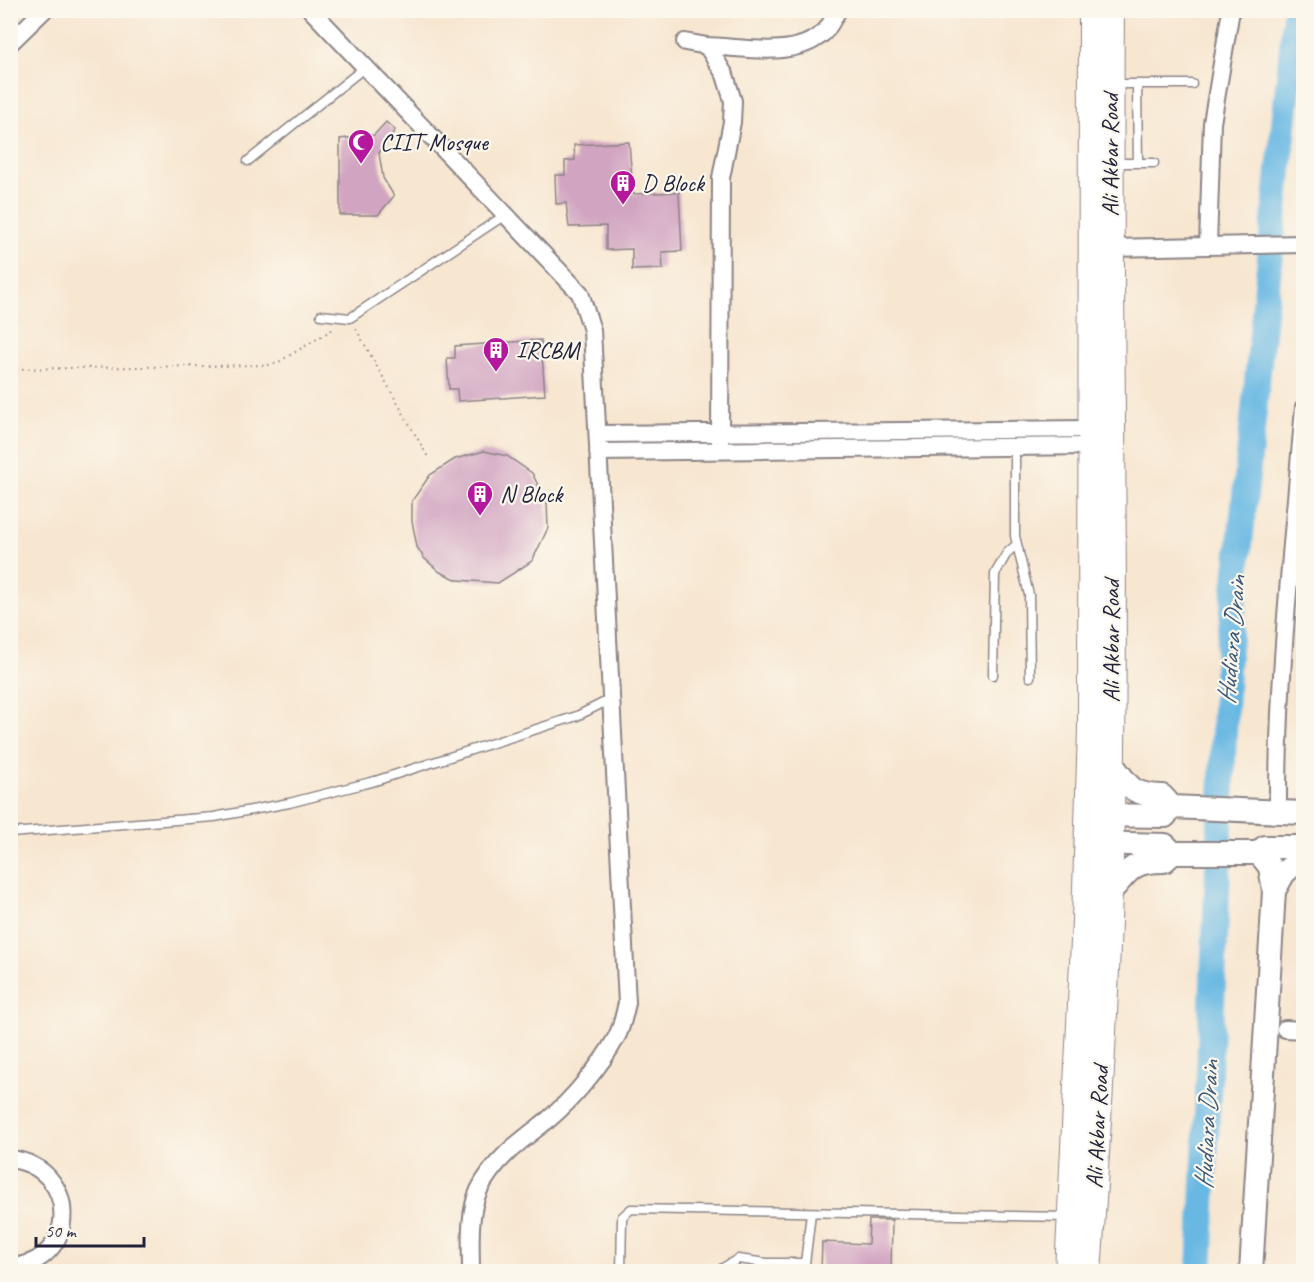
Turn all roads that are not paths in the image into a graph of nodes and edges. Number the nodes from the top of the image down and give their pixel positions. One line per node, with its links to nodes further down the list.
1 (45, 10): 8 (street)
2 (311, 10): 10 (street)
3 (838, 10): 9 (street)
4 (1092, 10): 25 (main road, Ali Akbar Road)
5 (1111, 10): 11 (main road, Ali Akbar Road)
6 (1231, 10): 20 (street)
7 (685, 42): 9 (street)
8 (10, 43)
9 (706, 46): 26 (street)
10 (364, 68): 14 (lane); 18 (street)
11 (1110, 84): 12 (lane); 15 (main road, Ali Akbar Road)
12 (1137, 84): 13 (lane); 16 (lane)
13 (1192, 84)
14 (248, 161)
15 (1110, 164): 16 (lane); 21 (main road, Ali Akbar Road)
16 (1138, 164): 17 (lane)
17 (1154, 164)
18 (505, 215): 22 (lane); 24 (street)
19 (1304, 244): 20 (street)
20 (1215, 246): 21 (street)
21 (1110, 248): 33 (main road, Ali Akbar Road)
22 (321, 315)
23 (1304, 407): 35 (street)
24 (598, 434): 26 (street); 28 (street)
25 (1090, 437): 26 (street); 27 (street); 36 (main road, Ali Akbar Road)
26 (719, 442): 27 (street); 28 (street)
27 (1015, 447): 29 (lane)
28 (598, 452): 32 (street)
29 (1016, 545): 30 (lane); 31 (lane)
30 (993, 675)
31 (1030, 677)
32 (613, 698): 37 (lane); 51 (street)
33 (1111, 763): 34 (main road); 36 (main road, Ali Akbar Road)
34 (1172, 807): 35 (main road); 36 (main road)
35 (1283, 812): 39 (main road)
36 (1100, 815): 38 (main road, Ali Akbar Road)
37 (10, 833)
38 (1099, 843): 40 (main road); 43 (main road, Ali Akbar Road); 48 (main road, Ali Akbar Road)
39 (1297, 851): 41 (main road); 42 (main road)
40 (1173, 853): 41 (main road); 43 (main road)
41 (1257, 853): 42 (main road)
42 (1274, 891): 56 (main road)
43 (1109, 893): 55 (main road, Ali Akbar Road)
44 (1285, 1029): 45 (street)
45 (1304, 1030)
46 (10, 1159): 49 (street)
47 (811, 1213): 48 (lane); 50 (lane); 52 (lane)
48 (1071, 1217): 54 (main road, Ali Akbar Road)
49 (10, 1267)
50 (804, 1267): 53 (lane)
51 (471, 1272)
52 (621, 1272)
53 (716, 1272)
54 (1068, 1272)
55 (1088, 1272)
56 (1251, 1272)

